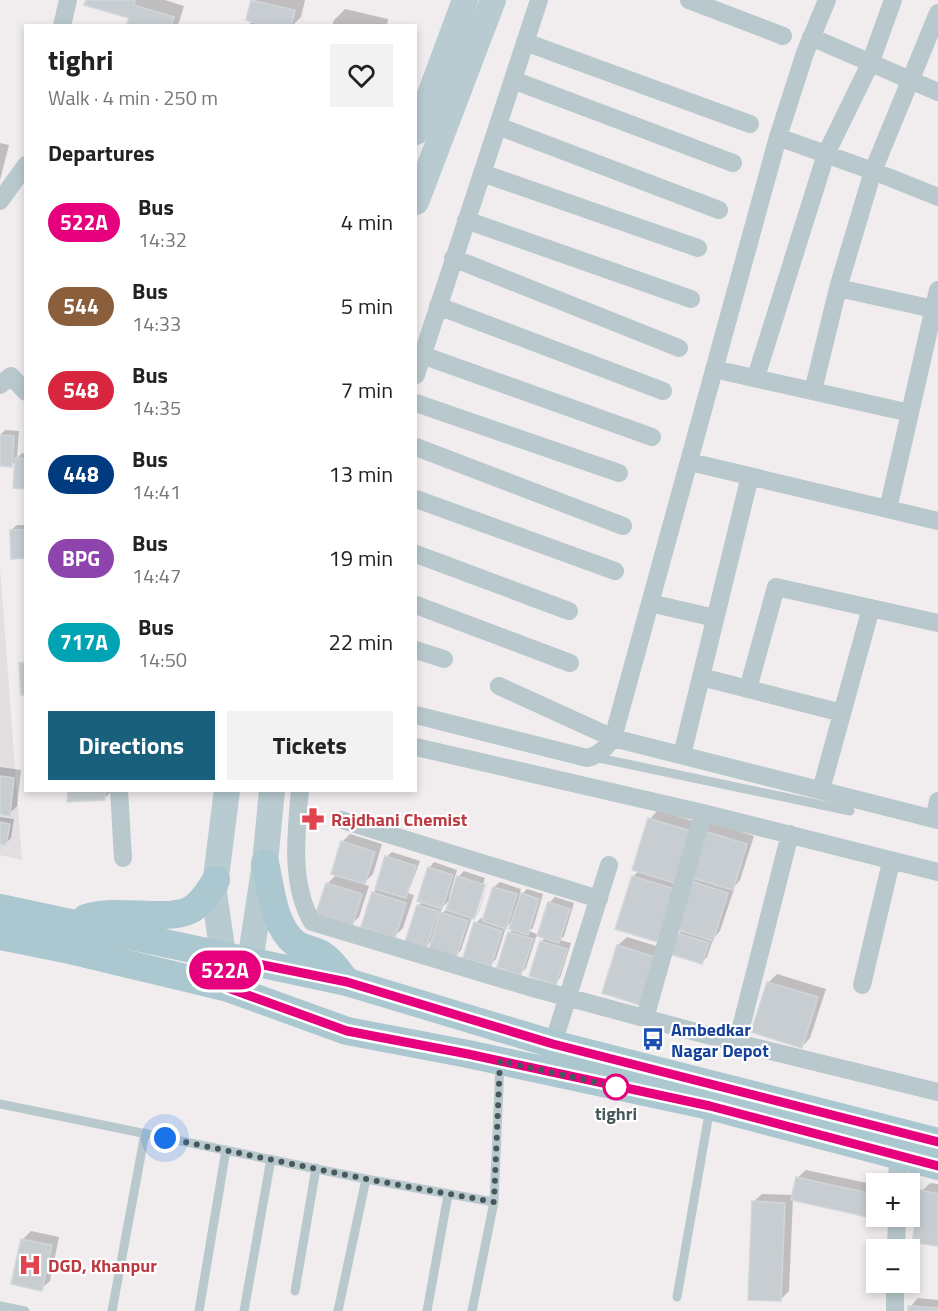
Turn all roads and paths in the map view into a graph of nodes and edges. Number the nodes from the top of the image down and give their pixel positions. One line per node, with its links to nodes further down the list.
1 (68, 0): 9 (street)
2 (465, 0): 19 (main road)
3 (493, 0): 27 (main road)
4 (539, 0): 12 (street)
5 (689, 0): 10 (street)
6 (827, 0): 11 (street)
7 (893, 0): 13 (street)
8 (938, 13): 15 (street)
9 (62, 24)
10 (783, 36)
11 (812, 38): 13 (street); 20 (street)
12 (525, 42): 14 (street); 17 (street)
13 (870, 64): 15 (street); 21 (street)
14 (513, 80): 18 (street); 22 (street)
15 (910, 80): 16 (street); 24 (street)
16 (938, 92)
17 (750, 124)
18 (498, 126): 25 (street); 29 (street)
19 (417, 129)
20 (778, 137): 21 (street); 40 (street)
21 (826, 154): 24 (street); 43 (street)
22 (733, 163)
23 (24, 168): 28 (street)
24 (873, 171): 26 (street); 33 (street)
25 (482, 173): 30 (street); 31 (street)
26 (938, 197)
27 (417, 199)
28 (0, 201)
29 (718, 210)
30 (466, 220): 32 (street); 35 (street)
31 (698, 248)
32 (453, 258): 36 (street); 38 (street)
33 (838, 288): 37 (street); 45 (street)
34 (938, 290): 37 (street)
35 (691, 299)
36 (438, 306): 39 (street); 46 (street)
37 (936, 310): 48 (street)
38 (679, 348)
39 (422, 354): 41 (street); 49 (street)
40 (714, 369): 43 (street); 51 (street)
41 (417, 372)
42 (4, 375): 44 (street)
43 (756, 377): 45 (street)
44 (24, 390)
45 (813, 391): 48 (street)
46 (663, 392)
47 (417, 403): 52 (street)
48 (910, 412): 55 (street)
49 (652, 437)
50 (417, 447): 57 (street)
51 (690, 462): 53 (street); 60 (street)
52 (619, 474)
53 (750, 476): 55 (street); 64 (street)
54 (417, 499): 59 (street)
55 (888, 509): 56 (street)
56 (938, 521)
57 (623, 526)
58 (417, 554): 63 (street)
59 (615, 572)
60 (650, 603): 64 (street); 74 (street)
61 (417, 605): 68 (street)
62 (871, 608): 65 (street); 71 (street); 72 (street)
63 (569, 611)
64 (716, 618): 69 (street)
65 (938, 623)
66 (417, 650): 67 (street)
67 (444, 659)
68 (570, 663)
69 (701, 678): 71 (street); 76 (street)
70 (499, 686): 74 (street)
71 (748, 689): 72 (street)
72 (842, 713): 78 (street)
73 (417, 715): 77 (street)
74 (613, 738): 76 (street); 77 (street)
75 (417, 747): 84 (street)
76 (682, 755): 78 (street)
77 (594, 757): 83 (lane)
78 (820, 790): 85 (street)
79 (119, 792): 88 (street)
80 (227, 792): 93 (main road)
81 (272, 792): 90 (main road)
82 (300, 792): 102 (street)
83 (850, 810)
84 (703, 813): 87 (street); 103 (street)
85 (937, 813)
86 (342, 820): 94 (street)
87 (790, 834): 89 (street); 104 (street)
88 (123, 858)
89 (891, 862): 92 (street); 100 (street)
90 (265, 863): 98 (main road); 99 (main road)
91 (609, 865): 94 (street)
92 (938, 872)
93 (216, 880): 96 (main road); 98 (main road)
94 (599, 899): 102 (street)
95 (0, 908): 96 (main road)
96 (73, 923): 98 (main road)
97 (0, 936): 101 (main road)
98 (237, 959): 99 (main road); 101 (main road)
99 (347, 982): 105 (main road)
100 (862, 985)
101 (228, 988): 106 (main road)
102 (568, 998): 103 (street); 105 (street)
103 (645, 1018): 104 (street)
104 (737, 1043): 107 (street)
105 (553, 1044): 108 (main road)
106 (500, 1061): 108 (main road); 120 (lane)
107 (938, 1092)
108 (712, 1095): 111 (main road); 113 (main road); 123 (lane)
109 (0, 1104): 110 (lane)
110 (145, 1134): 112 (lane); 126 (lane)
111 (938, 1142)
112 (226, 1150): 114 (lane); 127 (lane)
113 (898, 1155): 115 (main road); 117 (street)
114 (270, 1159): 116 (lane); 128 (lane)
115 (938, 1166)
116 (316, 1168): 118 (lane); 121 (lane)
117 (897, 1173)
118 (366, 1179): 119 (lane); 129 (lane)
119 (448, 1195): 120 (lane); 130 (lane)
120 (494, 1202): 131 (lane)
121 (295, 1290)
122 (895, 1293): 132 (street)
123 (677, 1297)
124 (0, 1306): 125 (lane)
125 (25, 1311)
126 (111, 1311)
127 (200, 1311)
128 (244, 1311)
129 (338, 1311)
130 (427, 1311)
131 (472, 1311)
132 (895, 1311)

